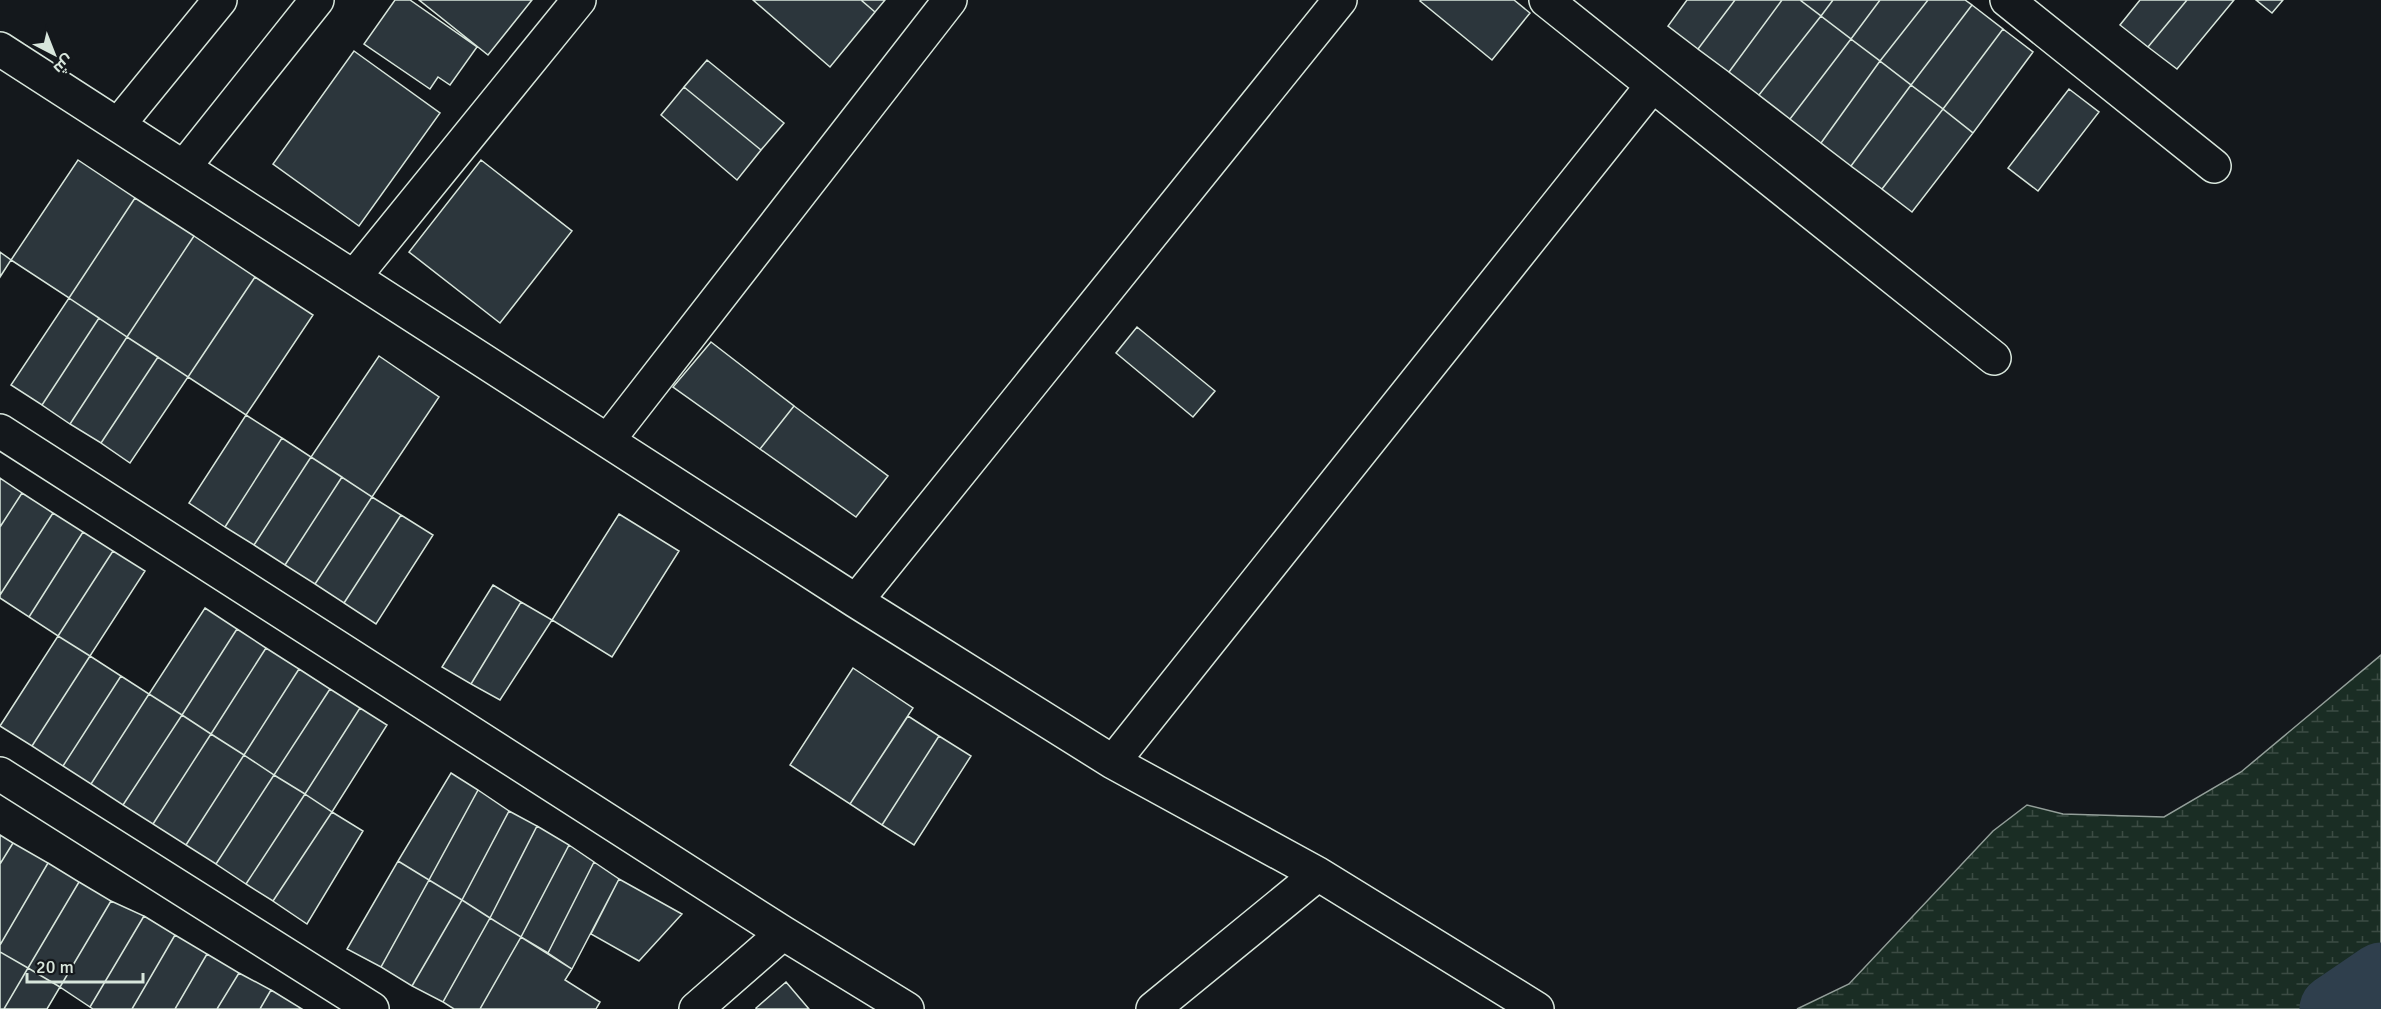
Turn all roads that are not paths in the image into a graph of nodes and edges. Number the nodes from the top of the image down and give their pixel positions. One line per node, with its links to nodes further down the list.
1 (220, 0): 10 (street)
2 (317, 0): 12 (street)
3 (579, 0): 13 (street)
4 (950, 0): 16 (street)
5 (1340, 0): 17 (street)
6 (1546, 0): 9 (street)
7 (2007, 0): 11 (street)
8 (0, 49): 10 (street)
9 (1652, 86): 14 (street); 18 (street)
10 (118, 125): 12 (street)
11 (2214, 166)
12 (184, 167): 13 (street)
13 (354, 277): 16 (street)
14 (1994, 358)
15 (0, 431): 21 (street)
16 (608, 440): 17 (street)
17 (856, 601): 18 (street)
18 (1113, 762): 20 (street)
19 (0, 774): 22 (street)
20 (1318, 874): 25 (street); 26 (street)
21 (783, 933): 23 (street); 24 (street)
22 (372, 1009)
23 (696, 1009)
24 (907, 1009)
25 (1153, 1009)
26 (1537, 1009)

